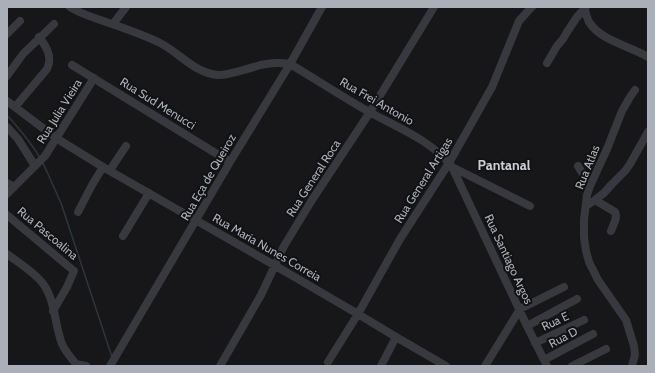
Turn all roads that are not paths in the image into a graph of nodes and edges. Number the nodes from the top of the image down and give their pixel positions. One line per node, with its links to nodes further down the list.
1 (70, 7): 9 (street)
2 (126, 7): 9 (street)
3 (322, 7): 14 (street, Rua Eça de Queiroz)
4 (434, 7): 21 (street, Rua General Roca)
5 (532, 7): 28 (street, Rua General Artigas)
6 (585, 8): 12 (street); 13 (street)
7 (20, 21): 10 (street)
8 (54, 24): 11 (street)
9 (113, 24): 14 (street)
10 (7, 34)
11 (40, 37): 16 (street); 20 (street)
12 (648, 57)
13 (547, 63)
14 (290, 64): 21 (street, Rua Frei Antonio); 27 (street, Rua Eça de Queiroz)
15 (72, 65): 17 (street, Rua Sud Menucci)
16 (7, 76)
17 (94, 78): 24 (street, Rua Julia Vieira); 27 (street, Rua Sud Menucci)
18 (635, 90): 32 (street, Rua Atlas)
19 (7, 101): 20 (street, Rua Maria Nunes Correia)
20 (15, 107): 24 (street, Rua Maria Nunes Correia)
21 (370, 112): 28 (street, Rua Frei Antonio); 44 (street, Rua General Roca)
22 (7, 127): 26 (street)
23 (648, 132): 35 (street)
24 (56, 138): 26 (street, Rua Julia Vieira); 30 (street, Rua Maria Nunes Correia)
25 (126, 146): 30 (street)
26 (40, 161): 31 (street, Rua Julia Vieira)
27 (230, 162): 40 (street, Rua Eça de Queiroz)
28 (450, 165): 36 (street, Rua Frei Antonio); 47 (street, Rua Santiago Argos); 49 (street, Rua General Artigas)
29 (578, 166): 32 (street)
30 (106, 169): 33 (street, Rua Maria Nunes Correia); 38 (street)
31 (10, 185): 34 (street, Rua Julia Vieira)
32 (590, 186): 37 (street, Rua Atlas)
33 (149, 193): 40 (street, Rua Maria Nunes Correia); 42 (street)
34 (7, 194)
35 (595, 200): 37 (street); 41 (street)
36 (530, 206)
37 (586, 206): 66 (street, Rua Atlas)
38 (78, 212)
39 (7, 215): 48 (street, Rua Pascoalina)
40 (196, 220): 44 (street, Rua Maria Nunes Correia); 57 (street, Rua Eça de Queiroz)
41 (611, 230)
42 (123, 236)
43 (7, 254): 48 (street)
44 (274, 265): 49 (street, Rua Maria Nunes Correia); 61 (street, Rua General Roca)
45 (564, 287): 47 (street)
46 (577, 298): 51 (street)
47 (520, 310): 51 (street, Rua Santiago Argos); 64 (street)
48 (53, 311): 59 (street)
49 (358, 314): 53 (street, Rua Maria Nunes Correia); 56 (street, Rua General Artigas)
50 (584, 320): 54 (street, Rua E)
51 (527, 326): 54 (street, Rua Santiago Argos)
52 (593, 334): 58 (street, Rua D)
53 (396, 337): 62 (street); 63 (street, Rua Maria Nunes Correia)
54 (535, 343): 58 (street, Rua Santiago Argos)
55 (606, 349): 65 (street)
56 (328, 362)
57 (115, 363)
58 (545, 363)
59 (74, 365): 60 (street)
60 (86, 366)
61 (220, 366)
62 (381, 366)
63 (446, 366)
64 (485, 366)
65 (572, 366)
66 (632, 366)

